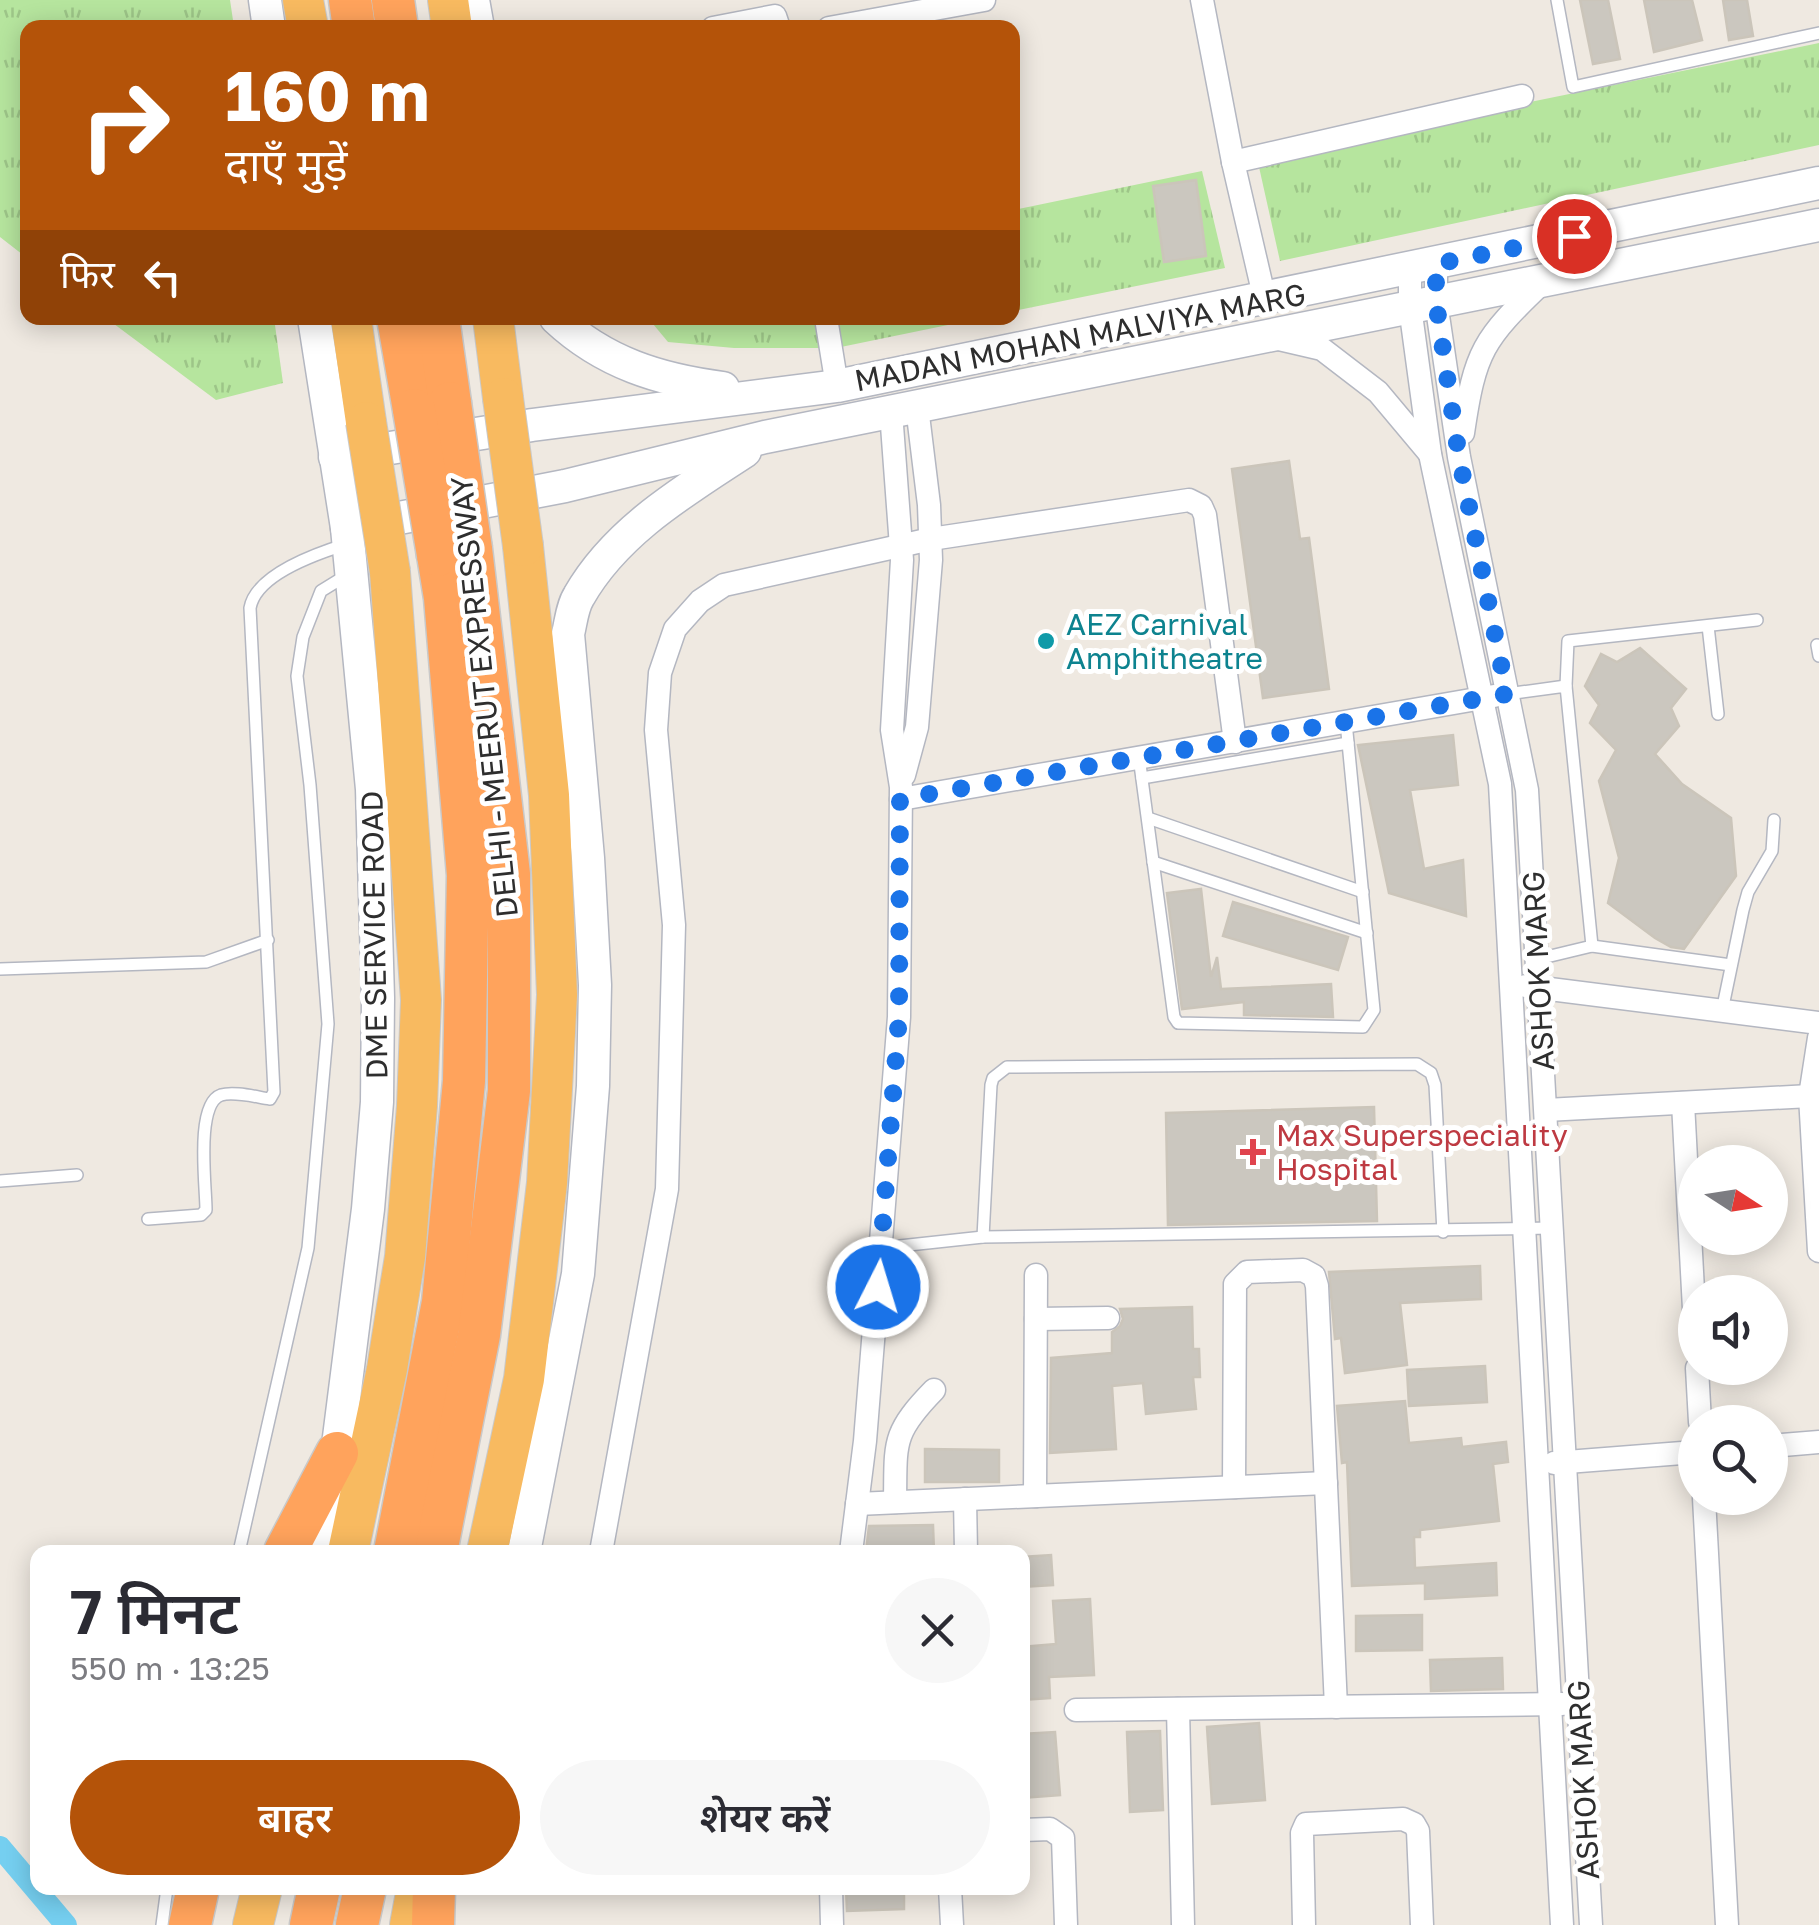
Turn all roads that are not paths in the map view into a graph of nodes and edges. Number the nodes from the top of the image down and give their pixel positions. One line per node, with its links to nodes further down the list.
1 (984, 0): 6 (street)
2 (1202, 0): 9 (street)
3 (1557, 0): 7 (lane)
4 (754, 20): 5 (street)
5 (777, 20)
6 (873, 20)
7 (1819, 33)
8 (1522, 96): 9 (street)
9 (1233, 162): 14 (street)
10 (1819, 183): 12 (main road, MADAN MOHAN MALVIYA MARG)
11 (1819, 225): 13 (main road, MADAN MOHAN MALVIYA MARG)
12 (1423, 267): 14 (main road, MADAN MOHAN MALVIYA MARG); 15 (street, ASHOK MARG)
13 (1546, 280): 15 (main road, MADAN MOHAN MALVIYA MARG); 31 (street)
14 (1265, 300): 24 (main road, MADAN MOHAN MALVIYA MARG)
15 (1423, 305): 23 (main road, MADAN MOHAN MALVIYA MARG); 29 (street, ASHOK MARG); 31 (street, ASHOK MARG)
16 (315, 325): 30 (main road, DME SERVICE ROAD)
17 (352, 325): 76 (highway, bridge)
18 (401, 325): 26 (highway, DELHI - MEERUT EXPRESSWAY)
19 (438, 325): 26 (highway, DELHI - MEERUT EXPRESSWAY)
20 (494, 325): 99 (highway, bridge)
21 (564, 325): 25 (main road)
22 (827, 325): 24 (street)
23 (1266, 336): 27 (main road, MADAN MOHAN MALVIYA MARG); 29 (street)
24 (837, 386): 25 (main road, MADAN MOHAN MALVIYA MARG)
25 (772, 394): 30 (main road, MADAN MOHAN MALVIYA MARG)
26 (432, 406): 35 (highway, DELHI - MEERUT EXPRESSWAY, bridge)
27 (904, 409): 28 (main road, MADAN MOHAN MALVIYA MARG); 32 (street); 33 (street)
28 (765, 437): 34 (main road, MADAN MOHAN MALVIYA MARG); 100 (main road)
29 (1430, 454): 40 (street, ASHOK MARG)
30 (335, 457): 34 (main road, DME SERVICE ROAD)
31 (1459, 457): 39 (street, ASHOK MARG)
32 (931, 539): 33 (street); 43 (street); 46 (street)
33 (900, 546): 46 (street); 101 (street)
34 (348, 548): 52 (lane); 82 (main road, DME SERVICE ROAD); 93 (lane)
35 (455, 552): 97 (highway, DELHI - MEERUT EXPRESSWAY); 98 (highway, DELHI - MEERUT EXPRESSWAY)
36 (1757, 620): 37 (lane)
37 (1708, 626): 38 (lane); 41 (lane)
38 (1566, 686): 39 (lane); 53 (lane)
39 (1507, 694): 40 (street); 54 (street, ASHOK MARG)
40 (1482, 698): 42 (street); 57 (street, ASHOK MARG)
41 (1718, 714)
42 (1347, 732): 44 (street); 50 (lane)
43 (1234, 742): 44 (street); 45 (street)
44 (1281, 744): 45 (lane)
45 (1141, 768): 46 (street); 47 (lane)
46 (901, 793): 72 (street)
47 (1148, 818): 49 (lane); 50 (lane)
48 (1774, 820): 55 (lane)
49 (1153, 862): 51 (lane); 51 (lane)
50 (1363, 892): 51 (lane)
51 (1366, 933)
52 (268, 940): 56 (lane); 67 (lane)
53 (1592, 946): 54 (lane); 55 (lane)
54 (1538, 960): 58 (street, ASHOK MARG)
55 (1731, 965): 59 (lane)
56 (0, 969)
57 (1512, 984): 58 (street); 69 (street, ASHOK MARG)
58 (1539, 988): 59 (street); 64 (street, ASHOK MARG)
59 (1722, 1011): 60 (street)
60 (1819, 1023)
61 (1819, 1038): 62 (street)
62 (1810, 1096): 63 (street); 73 (street)
63 (1683, 1102): 64 (street); 75 (street)
64 (1546, 1110): 68 (street, ASHOK MARG)
65 (77, 1175): 66 (lane)
66 (0, 1181)
67 (148, 1219)
68 (1552, 1228): 69 (lane); 85 (street, ASHOK MARG)
69 (1524, 1229): 70 (lane); 84 (street, ASHOK MARG)
70 (1443, 1232): 71 (lane); 71 (lane)
71 (983, 1238): 72 (lane)
72 (881, 1248): 91 (street)
73 (1819, 1251)
74 (1036, 1275): 78 (street)
75 (1692, 1275)
76 (397, 1306): 82 (highway); 96 (highway)
77 (1108, 1318): 78 (street)
78 (1036, 1319): 88 (street)
79 (934, 1390): 90 (street)
80 (1819, 1442): 81 (street)
81 (1788, 1445)
82 (336, 1452): 94 (highway); 95 (main road, DME SERVICE ROAD)
83 (1678, 1453): 85 (street)
84 (1538, 1462): 85 (street); 104 (street, ASHOK MARG)
85 (1565, 1462): 105 (street, ASHOK MARG)
86 (1326, 1483): 87 (street); 87 (street); 106 (street)
87 (1234, 1487): 88 (street)
88 (1035, 1496): 89 (street)
89 (965, 1499): 90 (street); 103 (street)
90 (895, 1502): 91 (street)
91 (857, 1504): 102 (street)
92 (1705, 1515): 134 (street)
93 (241, 1545)
94 (290, 1545)
95 (319, 1545)
96 (349, 1545)
97 (396, 1545)
98 (437, 1545)
99 (488, 1545)
100 (525, 1545)
101 (603, 1545)
102 (851, 1545)
103 (966, 1545)
104 (1550, 1704): 105 (street); 106 (street); 132 (street, ASHOK MARG)
105 (1578, 1704): 133 (street, ASHOK MARG)
106 (1336, 1707): 107 (street)
107 (1178, 1709): 108 (street); 129 (street)
108 (1076, 1710)
109 (1030, 1830): 128 (street)
110 (167, 1895): 119 (lane)
111 (196, 1895): 120 (highway)
112 (260, 1895): 121 (highway)
113 (317, 1895): 122 (highway)
114 (363, 1895): 123 (highway)
115 (416, 1895): 124 (highway)
116 (434, 1895): 125 (highway)
117 (831, 1895): 126 (street)
118 (950, 1895): 127 (street)
119 (162, 1925)
120 (190, 1925)
121 (254, 1925)
122 (311, 1925)
123 (357, 1925)
124 (410, 1925)
125 (433, 1925)
126 (832, 1925)
127 (952, 1925)
128 (1066, 1925)
129 (1183, 1925)
130 (1304, 1925): 131 (street)
131 (1422, 1925)
132 (1562, 1925)
133 (1591, 1925)
134 (1727, 1925)

